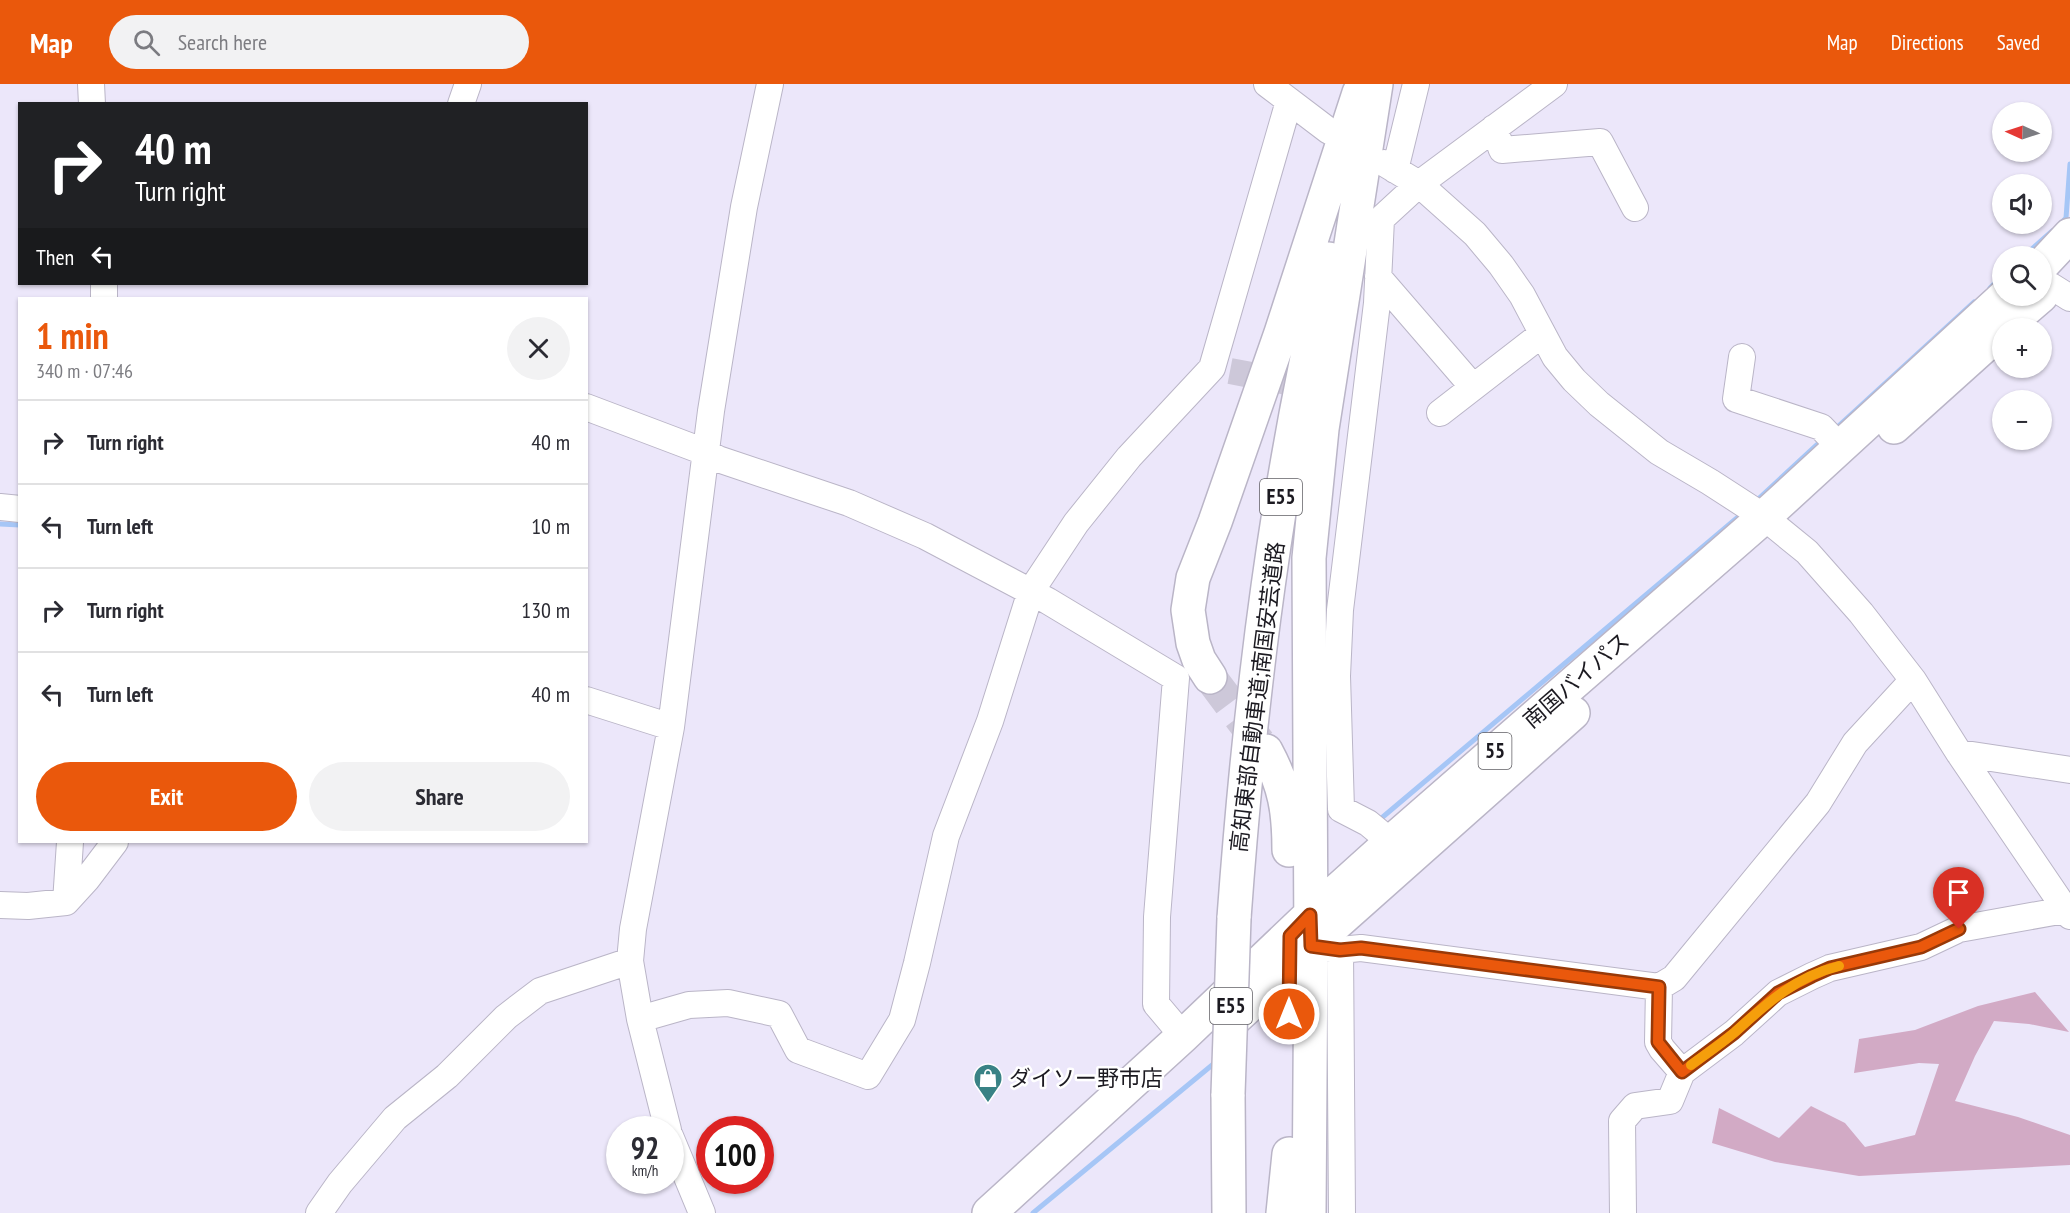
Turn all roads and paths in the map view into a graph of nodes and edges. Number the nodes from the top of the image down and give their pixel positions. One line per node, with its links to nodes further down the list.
1 (91, 84): 10 (street)
2 (468, 84): 11 (street)
3 (770, 84): 28 (street)
4 (1267, 84): 9 (street)
5 (1362, 84): 33 (highway)
6 (1376, 84): 46 (highway); 58 (highway, 高知東部自動車道;南国安芸道路 / E55, bridge)
7 (1416, 84): 14 (street)
8 (1554, 84): 12 (street)
9 (1289, 101): 13 (street); 32 (street)
10 (92, 102)
11 (462, 102)
12 (1494, 128): 14 (street); 15 (street)
13 (1329, 131)
14 (1419, 184): 17 (street); 21 (street)
15 (1635, 208)
16 (2070, 235): 18 (highway, 南国バイパス / 55)
17 (1378, 277): 24 (street); 40 (street)
18 (2053, 285): 20 (highway, 南国バイパス / 55)
19 (1995, 306): 27 (highway, 南国バイパス / 55)
20 (2016, 318)
21 (1542, 334): 24 (street); 31 (street)
22 (1992, 337): 31 (highway, 南国バイパス / 55)
23 (1742, 357): 27 (street)
24 (1473, 387): 26 (street)
25 (588, 408): 28 (street)
26 (1440, 413)
27 (1840, 447): 31 (highway, 南国バイパス / 55)
28 (705, 452): 32 (street); 36 (street)
29 (0, 507): 30 (street)
30 (18, 508)
31 (1760, 516): 34 (street); 40 (highway, 南国バイパス / 55); 46 (highway, 南国バイパス / 55)
32 (1031, 591): 49 (street); 50 (street)
33 (1210, 677)
34 (1912, 680): 38 (street); 48 (street)
35 (588, 701): 36 (street)
36 (671, 727): 47 (street)
37 (1266, 752): 46 (highway)
38 (1959, 753): 39 (street); 45 (street)
39 (2070, 770)
40 (1391, 842): 46 (highway, 南国バイパス / 55)
41 (70, 843): 43 (street)
42 (114, 843): 43 (street)
43 (66, 902): 44 (street)
44 (0, 905)
45 (2068, 913): 51 (street)
46 (1308, 943): 48 (street); 50 (highway, 南国バイパス / 55); 57 (highway, 南国バイパス / 55); 59 (highway); 60 (highway); 61 (street)
47 (630, 961): 49 (street); 54 (street)
48 (1659, 987): 51 (street)
49 (640, 1019): 52 (street)
50 (1183, 1036): 56 (highway, 南国バイパス / 55)
51 (1682, 1072): 62 (street)
52 (664, 1116)
53 (684, 1170): 55 (street)
54 (320, 1213)
55 (702, 1213)
56 (989, 1213)
57 (1016, 1213)
58 (1229, 1213)
59 (1283, 1213)
60 (1309, 1213)
61 (1342, 1213)
62 (1623, 1213)

